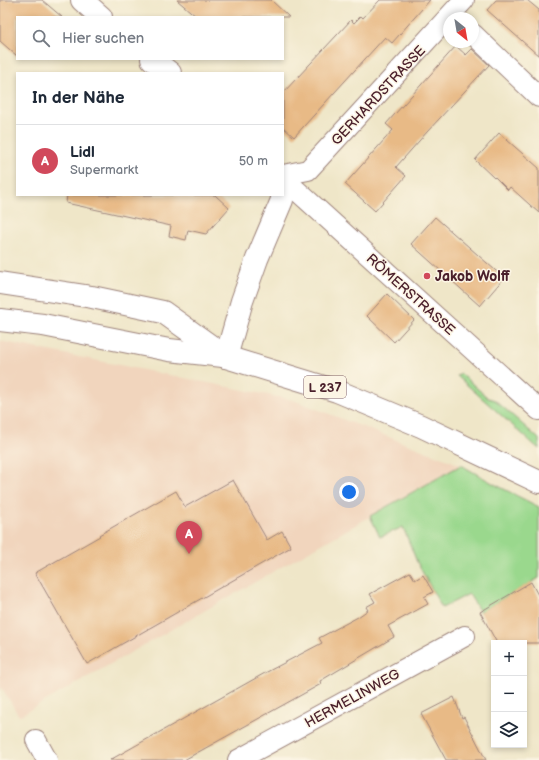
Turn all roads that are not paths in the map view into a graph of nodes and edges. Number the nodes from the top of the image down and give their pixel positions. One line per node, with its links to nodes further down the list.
1 (82, 0): 3 (main road)
2 (457, 11): 8 (street, GERHARDSTRASSE)
3 (100, 16)
4 (479, 40): 7 (street)
5 (153, 60): 6 (main road)
6 (169, 72)
7 (539, 97)
8 (284, 176)
9 (284, 177): 14 (street, RÖMERSTRASSE)
10 (282, 196): 13 (main road)
11 (0, 283): 13 (main road, L 237)
12 (0, 320): 13 (main road, L 237)
13 (226, 357): 15 (main road, L 237)
14 (539, 410)
15 (539, 482)
16 (465, 636): 19 (street, HERMELINWEG)
17 (36, 740): 18 (street)
18 (47, 760)
19 (238, 760)

